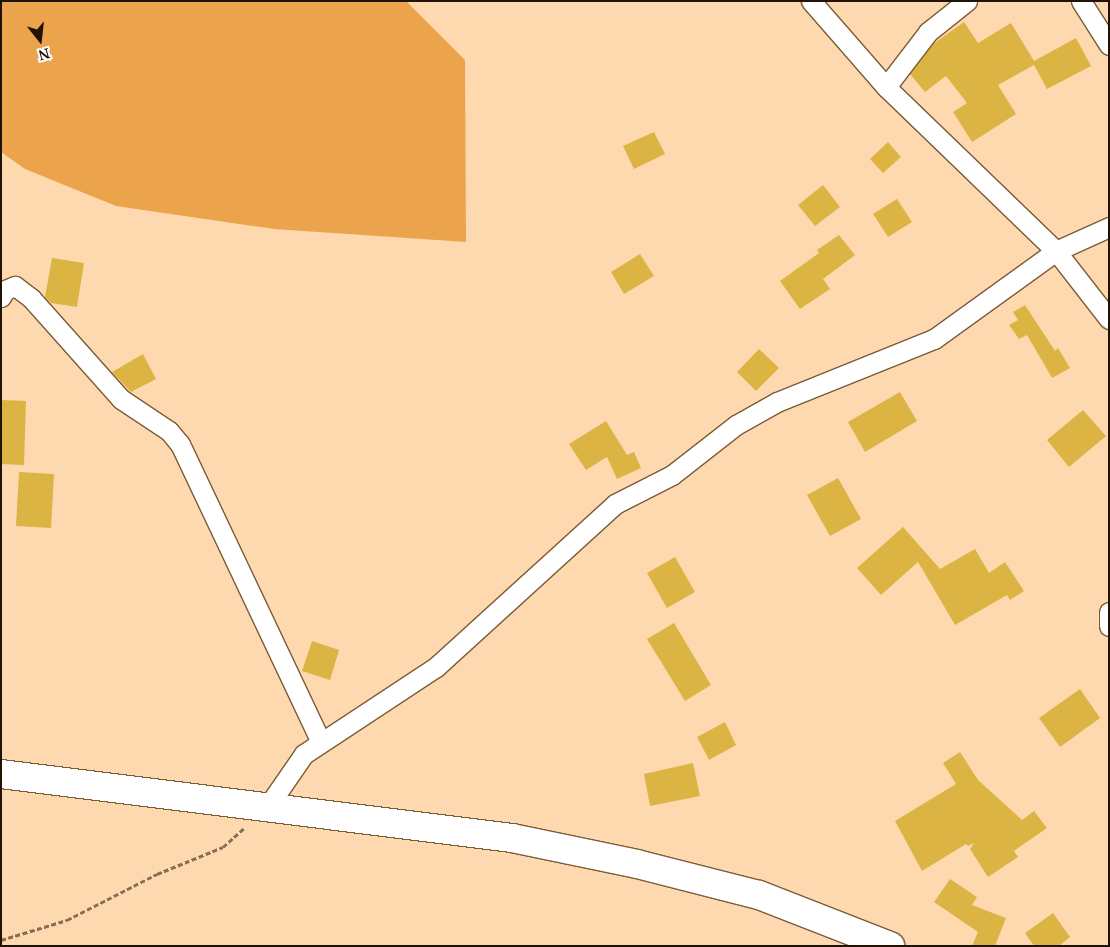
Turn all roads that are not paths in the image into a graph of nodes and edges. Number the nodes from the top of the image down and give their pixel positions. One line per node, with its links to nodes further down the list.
1 (811, 1): 5 (street)
2 (967, 1): 5 (street)
3 (1082, 1): 4 (street)
4 (1109, 44)
5 (886, 87): 7 (street)
6 (1109, 227): 7 (street)
7 (1056, 251): 9 (street); 12 (street)
8 (1, 297): 12 (street)
9 (1109, 319)
10 (1109, 612): 11 (street)
11 (1109, 626)
12 (320, 740): 14 (street)
13 (1, 774): 14 (main road)
14 (268, 806): 15 (main road)
15 (890, 946)

